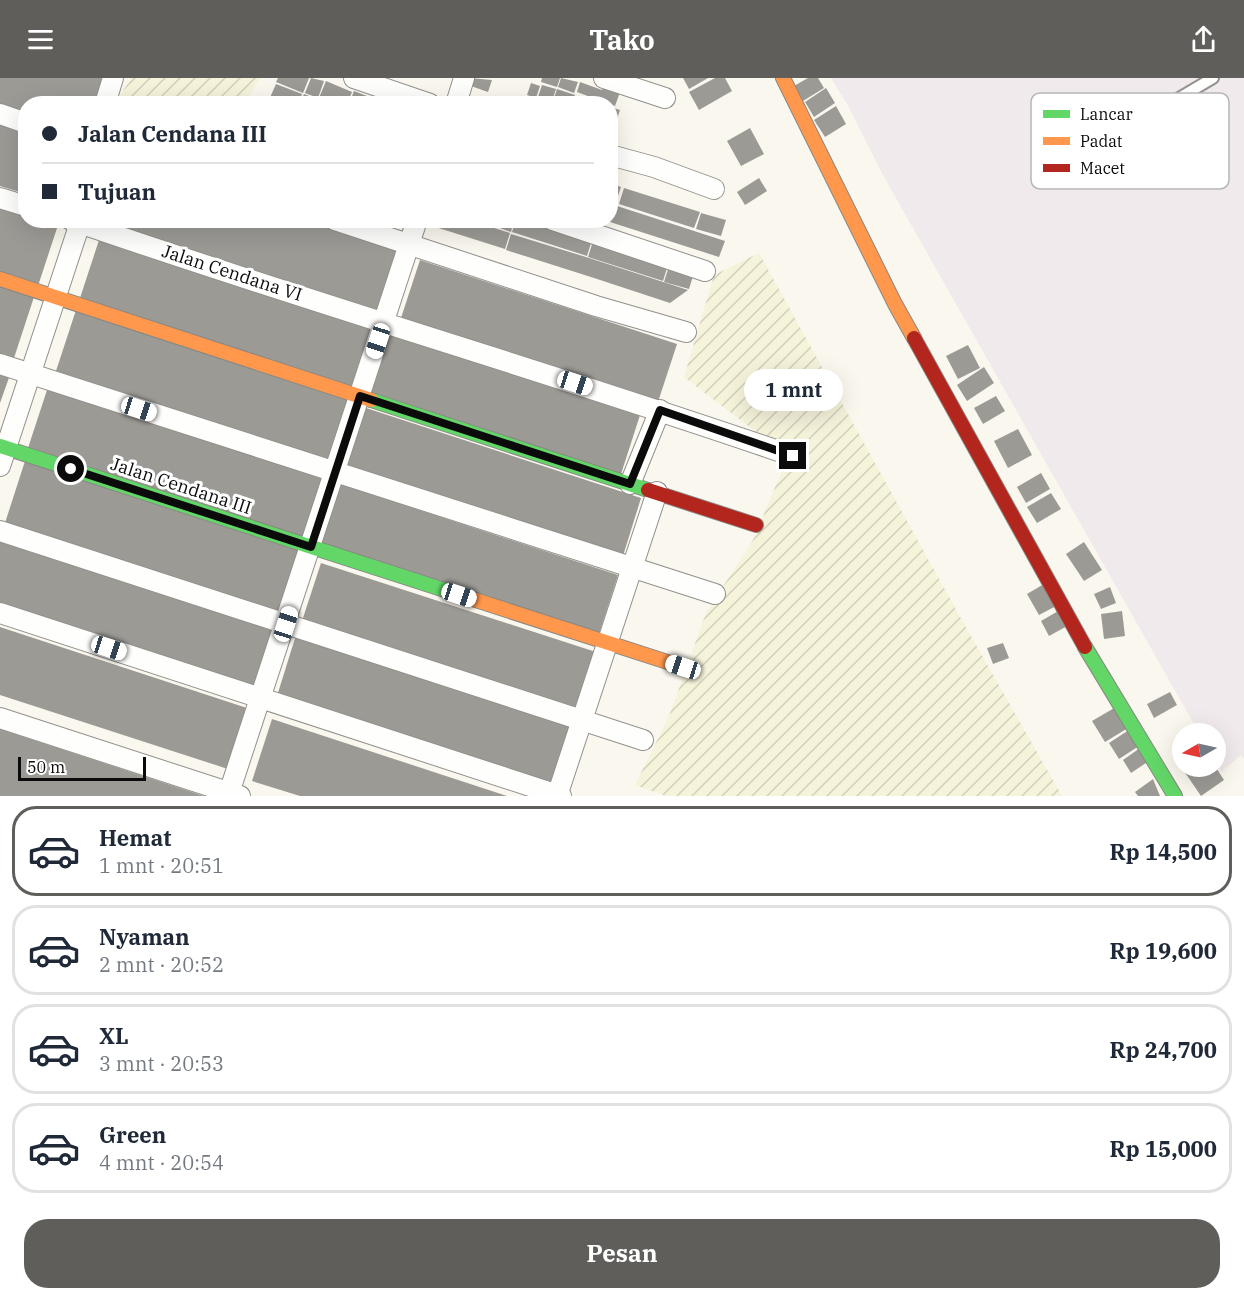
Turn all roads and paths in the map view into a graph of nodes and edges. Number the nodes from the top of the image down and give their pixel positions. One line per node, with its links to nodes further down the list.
1 (113, 78): 8 (street)
2 (354, 78): 9 (street)
3 (464, 78): 10 (street)
4 (604, 78): 11 (street)
5 (783, 78): 53 (street)
6 (1213, 78): 7 (lane)
7 (1188, 93)
8 (107, 96)
9 (407, 96)
10 (458, 96)
11 (665, 98)
12 (0, 114): 13 (street)
13 (18, 120)
14 (618, 157): 15 (street)
15 (714, 189)
16 (0, 198): 17 (street)
17 (18, 204)
18 (75, 228): 26 (street)
19 (95, 228): 27 (street, Jalan Cendana VI)
20 (358, 228): 23 (street)
21 (414, 228): 23 (street)
22 (577, 228): 24 (street)
23 (409, 245): 27 (street); 28 (street)
24 (705, 271)
25 (0, 279): 26 (street)
26 (56, 297): 30 (street); 31 (street)
27 (384, 323): 31 (street); 32 (street, Jalan Cendana VI)
28 (686, 332)
29 (0, 364): 30 (street)
30 (31, 374): 33 (street); 35 (street)
31 (360, 396): 35 (street); 36 (street)
32 (660, 410): 34 (street, Jalan Cendana VI); 36 (street)
33 (2, 454): 40 (street, Jalan Cendana III)
34 (793, 456)
35 (335, 472): 40 (street); 41 (street)
36 (630, 484): 37 (street)
37 (657, 492): 38 (street); 41 (street)
38 (756, 525)
39 (0, 531): 44 (street)
40 (311, 547): 44 (street); 45 (street, Jalan Cendana III)
41 (633, 568): 42 (street); 45 (street)
42 (714, 594)
43 (0, 613): 47 (street)
44 (286, 624): 47 (street); 49 (street)
45 (608, 643): 46 (street, Jalan Cendana III); 49 (street)
46 (683, 667)
47 (261, 698): 51 (street); 52 (street)
48 (0, 718): 51 (street)
49 (582, 720): 50 (street); 52 (street)
50 (643, 740)
51 (233, 795)
52 (559, 796)
53 (1175, 796)

